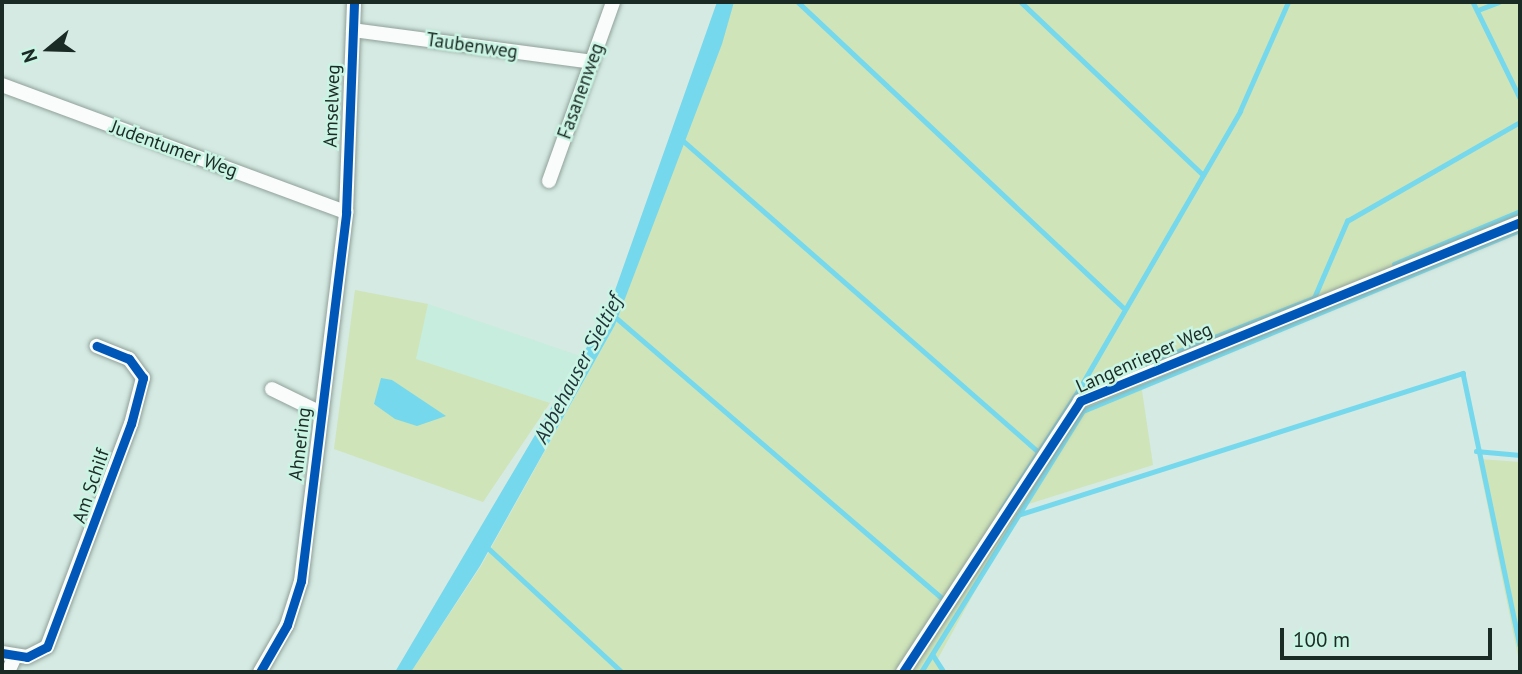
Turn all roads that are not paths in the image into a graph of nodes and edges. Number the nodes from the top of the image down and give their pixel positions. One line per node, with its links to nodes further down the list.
1 (354, 2): 3 (street, Amselweg)
2 (613, 2): 4 (street, Fasanenweg)
3 (353, 30): 4 (street, Taubenweg); 7 (street, Amselweg)
4 (592, 62): 6 (street, Fasanenweg)
5 (2, 85): 7 (street, Judentumer Weg)
6 (548, 181)
7 (346, 212): 11 (street, Ahnering)
8 (1520, 222): 15 (street, Langenrieper Weg)
9 (96, 346): 12 (street, Am Schilf)
10 (272, 389): 11 (street)
11 (321, 413): 14 (street, Ahnering)
12 (8, 654): 13 (street)
13 (8, 672)
14 (260, 672)
15 (903, 672)

